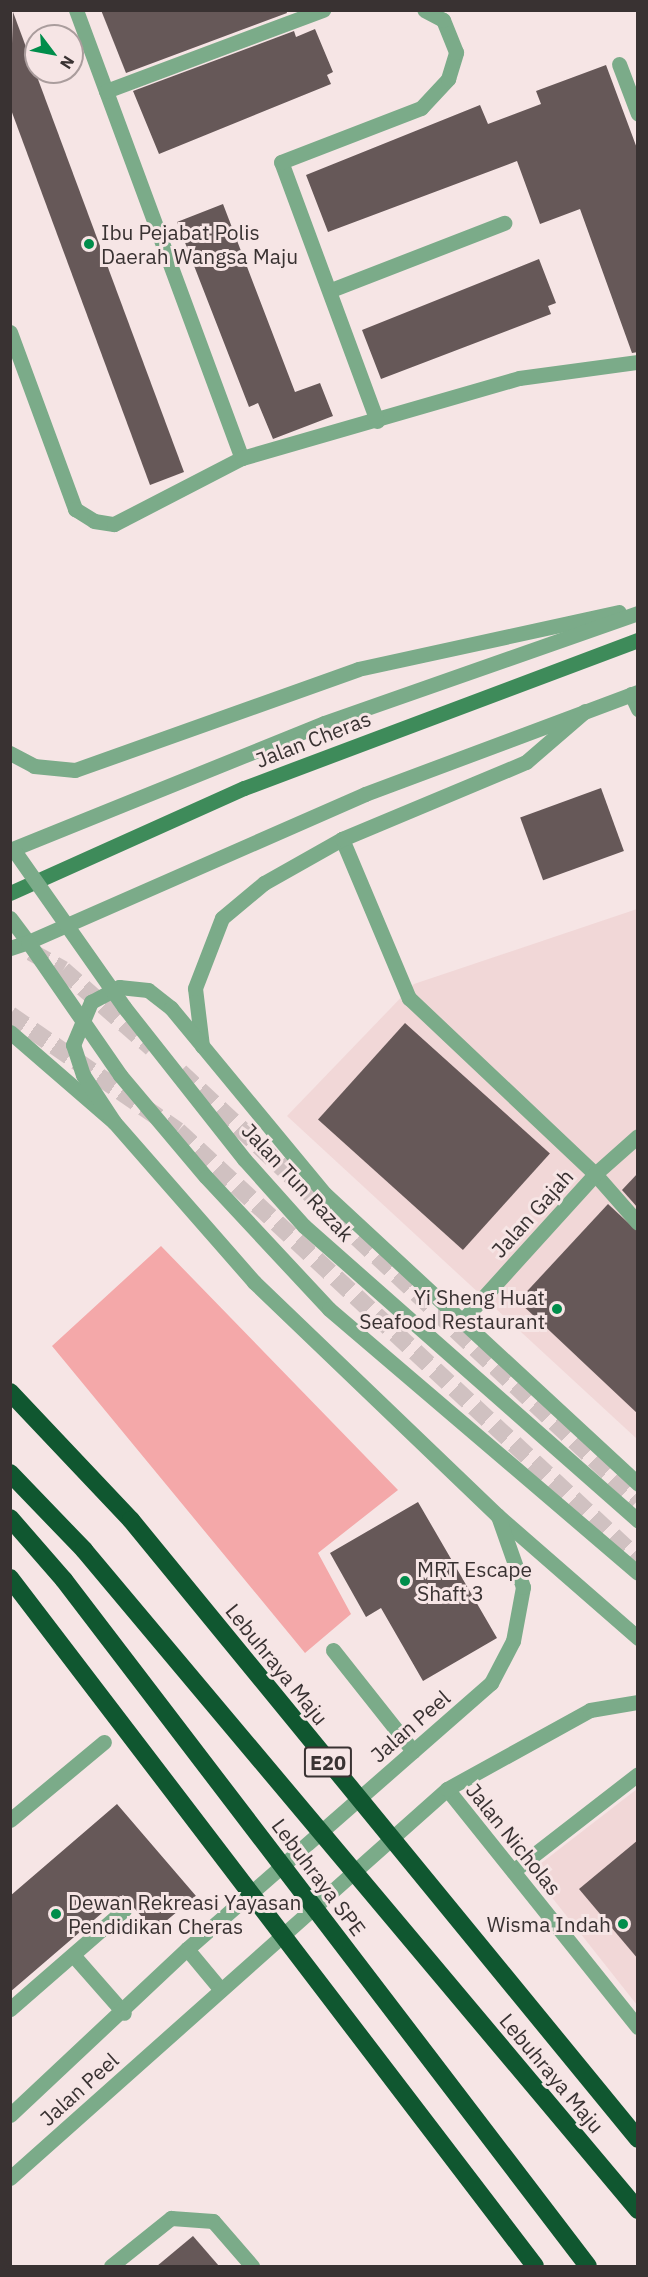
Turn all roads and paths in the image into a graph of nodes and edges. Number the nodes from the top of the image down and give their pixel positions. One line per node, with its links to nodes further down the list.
1 (76, 10): 5 (street)
2 (323, 10): 5 (street)
3 (424, 10): 8 (street)
4 (619, 64): 6 (street)
5 (106, 91): 12 (street)
6 (638, 114)
7 (504, 223): 8 (street)
8 (331, 290): 11 (street)
9 (10, 332): 12 (street)
10 (638, 362): 11 (street)
11 (377, 421): 12 (street)
12 (242, 458)
13 (638, 608): 19 (street)
14 (638, 613): 21 (street)
15 (638, 640): 22 (main road, Jalan Cheras)
16 (634, 693): 17 (street); 18 (street)
17 (592, 705): 20 (street); 24 (street)
18 (638, 709)
19 (10, 753)
20 (342, 839): 28 (street); 31 (street)
21 (11, 848): 24 (street, Jalan Tun Razak, bridge)
22 (10, 893)
23 (10, 918): 25 (street)
24 (67, 926): 25 (street); 39 (street, Jalan Tun Razak, bridge)
25 (28, 942): 26 (street, bridge); 40 (street, bridge)
26 (10, 948)
27 (10, 1032): 29 (street)
28 (202, 1046): 29 (street); 33 (street)
29 (114, 1122): 37 (street)
30 (638, 1136): 31 (street, Jalan Gajah)
31 (595, 1174): 32 (street); 33 (street, Jalan Gajah)
32 (638, 1223)
33 (461, 1322): 36 (street)
34 (10, 1392): 59 (highway, Lebuhraya Maju / E20, bridge)
35 (10, 1473): 61 (highway, Lebuhraya Maju / E20, bridge)
36 (638, 1484)
37 (497, 1515): 42 (street); 46 (street, Jalan Peel)
38 (10, 1518): 65 (highway, Lebuhraya SPE, bridge)
39 (638, 1520)
40 (638, 1573)
41 (10, 1578): 64 (highway, bridge)
42 (638, 1638)
43 (333, 1650): 46 (street)
44 (638, 1702): 48 (street, Jalan Peel)
45 (104, 1742): 49 (street)
46 (413, 1751): 52 (street, Jalan Peel)
47 (638, 1774): 50 (street)
48 (447, 1789): 50 (street, Jalan Nicholas); 54 (street, Jalan Peel)
49 (10, 1820)
50 (513, 1871): 57 (street, Jalan Nicholas)
51 (124, 1910): 53 (street)
52 (187, 1949): 54 (street); 56 (street, Jalan Peel)
53 (73, 1955): 55 (street); 56 (street)
54 (221, 1990): 60 (street, Jalan Peel)
55 (10, 2009)
56 (124, 2013): 58 (street, Jalan Peel)
57 (638, 2027)
58 (10, 2115)
59 (638, 2139)
60 (10, 2178)
61 (638, 2210)
62 (111, 2266): 63 (street)
63 (252, 2266)
64 (535, 2266)
65 (588, 2266)

